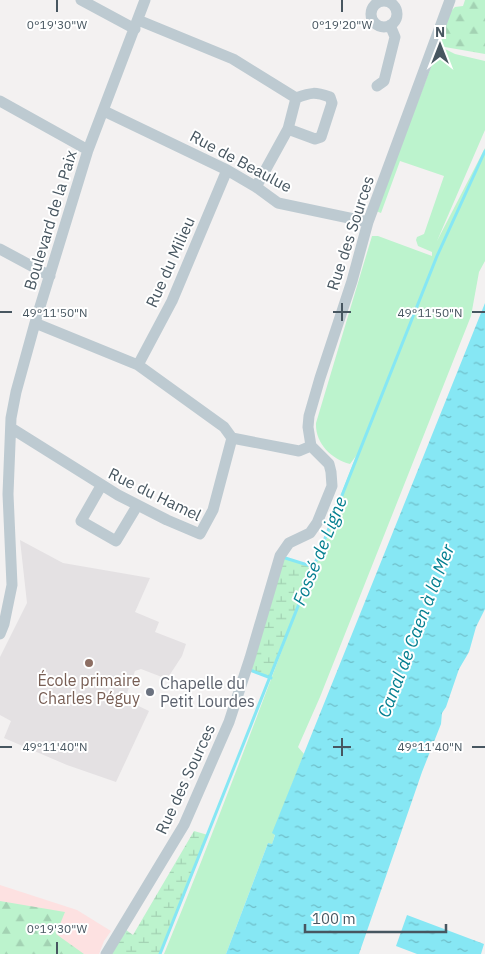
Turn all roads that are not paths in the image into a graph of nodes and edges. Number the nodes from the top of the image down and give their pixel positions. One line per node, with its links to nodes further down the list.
1 (81, 0): 5 (street)
2 (145, 0): 5 (street, Boulevard de la Paix)
3 (450, 0): 15 (street, Rue des Sources)
4 (380, 1): 6 (street); 6 (street)
5 (137, 25): 8 (street); 10 (street, Boulevard de la Paix)
6 (390, 25): 7 (street)
7 (377, 86)
8 (296, 98): 11 (street); 11 (street)
9 (0, 101): 12 (street)
10 (104, 111): 12 (street, Boulevard de la Paix); 13 (street, Rue de Beaulue)
11 (288, 129): 14 (street)
12 (88, 150): 17 (street, Boulevard de la Paix)
13 (227, 170): 14 (street, Rue de Beaulue); 19 (street, Rue du Milieu)
14 (256, 187): 15 (street, Rue de Beaulue)
15 (368, 222): 24 (street, Rue des Sources)
16 (0, 249): 17 (street)
17 (50, 276): 18 (street, Boulevard de la Paix)
18 (35, 322): 19 (street); 21 (street, Boulevard de la Paix)
19 (138, 365): 23 (street)
20 (0, 406): 21 (street)
21 (13, 406): 22 (street, Boulevard de la Paix)
22 (10, 428): 25 (street, Rue du Hamel); 27 (street, Boulevard de la Paix)
23 (232, 438): 24 (street); 26 (street, Rue du Hamel)
24 (311, 446): 28 (street, Rue des Sources)
25 (101, 486): 26 (street, Rue du Hamel); 26 (street)
26 (137, 506)
27 (0, 634)
28 (106, 954)

